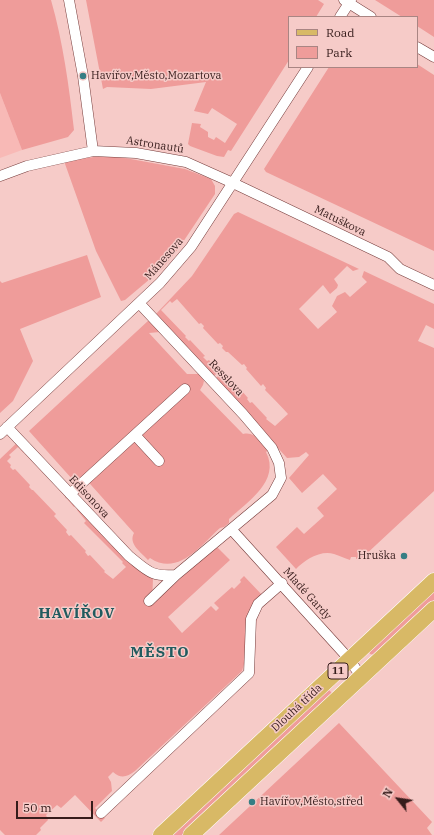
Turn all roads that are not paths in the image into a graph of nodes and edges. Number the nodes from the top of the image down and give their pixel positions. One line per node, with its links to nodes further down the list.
1 (69, 0): 8 (street)
2 (348, 1): 3 (street); 4 (street)
3 (340, 16)
4 (369, 16)
5 (418, 47): 6 (street)
6 (434, 57)
7 (307, 68): 10 (street, Mánesova)
8 (93, 151): 9 (street, Astronautů); 10 (street, Astronautů)
9 (0, 176)
10 (233, 183): 11 (street, Matuškova); 12 (street, Mánesova)
11 (434, 285)
12 (139, 303): 14 (street, Mánesova); 18 (street, Resslova)
13 (185, 389): 15 (street)
14 (4, 430): 17 (street, Edisonova)
15 (135, 435): 16 (street); 17 (street)
16 (159, 461)
17 (70, 494): 19 (street, Edisonova)
18 (232, 530): 19 (street); 21 (street, Mladé Gardy)
19 (176, 576): 22 (street)
20 (434, 582): 24 (main road, Dlouhá třída / 11)
21 (282, 583): 24 (street, Mladé Gardy); 26 (street)
22 (149, 601)
23 (434, 609): 25 (main road, Dlouhá třída / 11)
24 (350, 660): 25 (street, Mladé Gardy); 27 (main road, Dlouhá třída / 11)
25 (361, 677): 28 (main road, Dlouhá třída / 11)
26 (101, 813)
27 (161, 835)
28 (191, 835)

